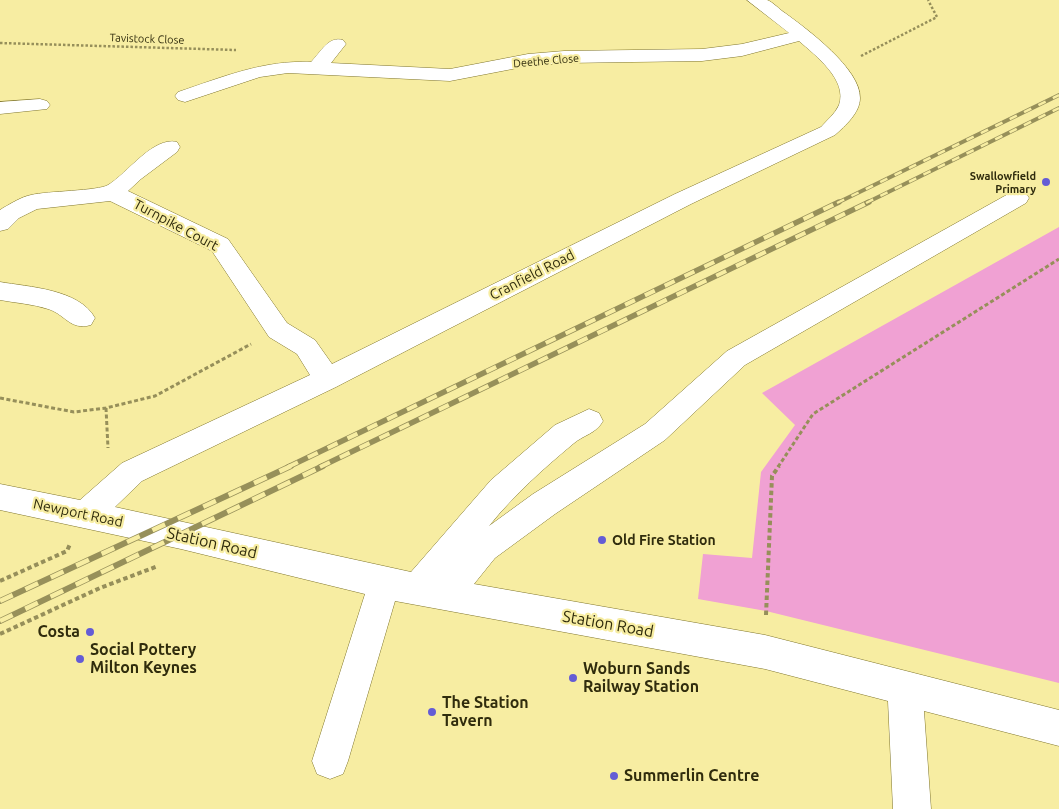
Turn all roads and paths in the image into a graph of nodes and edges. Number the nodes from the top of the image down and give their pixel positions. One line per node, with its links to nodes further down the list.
1 (756, 0): 3 (street, Cranfield Road)
2 (928, 0): 7 (path)
3 (802, 35): 7 (street, Cranfield Road); 8 (street, Deethe Close)
4 (0, 43): 6 (path, Tavistock Close)
5 (337, 44): 8 (street)
6 (236, 50)
7 (834, 65): 20 (street, Cranfield Road)
8 (316, 69): 9 (street, Deethe Close)
9 (185, 96)
10 (40, 105): 11 (street)
11 (0, 108)
12 (170, 147): 13 (street, Turnpike Court)
13 (113, 193): 15 (street); 19 (street, Turnpike Court)
14 (1018, 198): 29 (street)
15 (0, 223)
16 (1059, 259): 31 (path)
17 (0, 291): 18 (street)
18 (82, 318)
19 (278, 330): 20 (street, Turnpike Court); 21 (path)
20 (327, 379): 24 (street, Cranfield Road)
21 (0, 398)
22 (589, 421): 29 (street)
23 (0, 497): 24 (street, Newport Road)
24 (85, 515): 25 (street, Newport Road); 27 (path)
25 (155, 530): 26 (street, Station Road)
26 (208, 542): 28 (street, Station Road); 30 (path)
27 (0, 581)
28 (384, 584): 29 (street, Station Road); 34 (street)
29 (432, 591): 31 (street, Station Road)
30 (0, 634)
31 (764, 652): 32 (street, Station Road)
32 (905, 689): 33 (street, Station Road); 35 (street)
33 (1059, 728)
34 (330, 761)
35 (912, 809)

